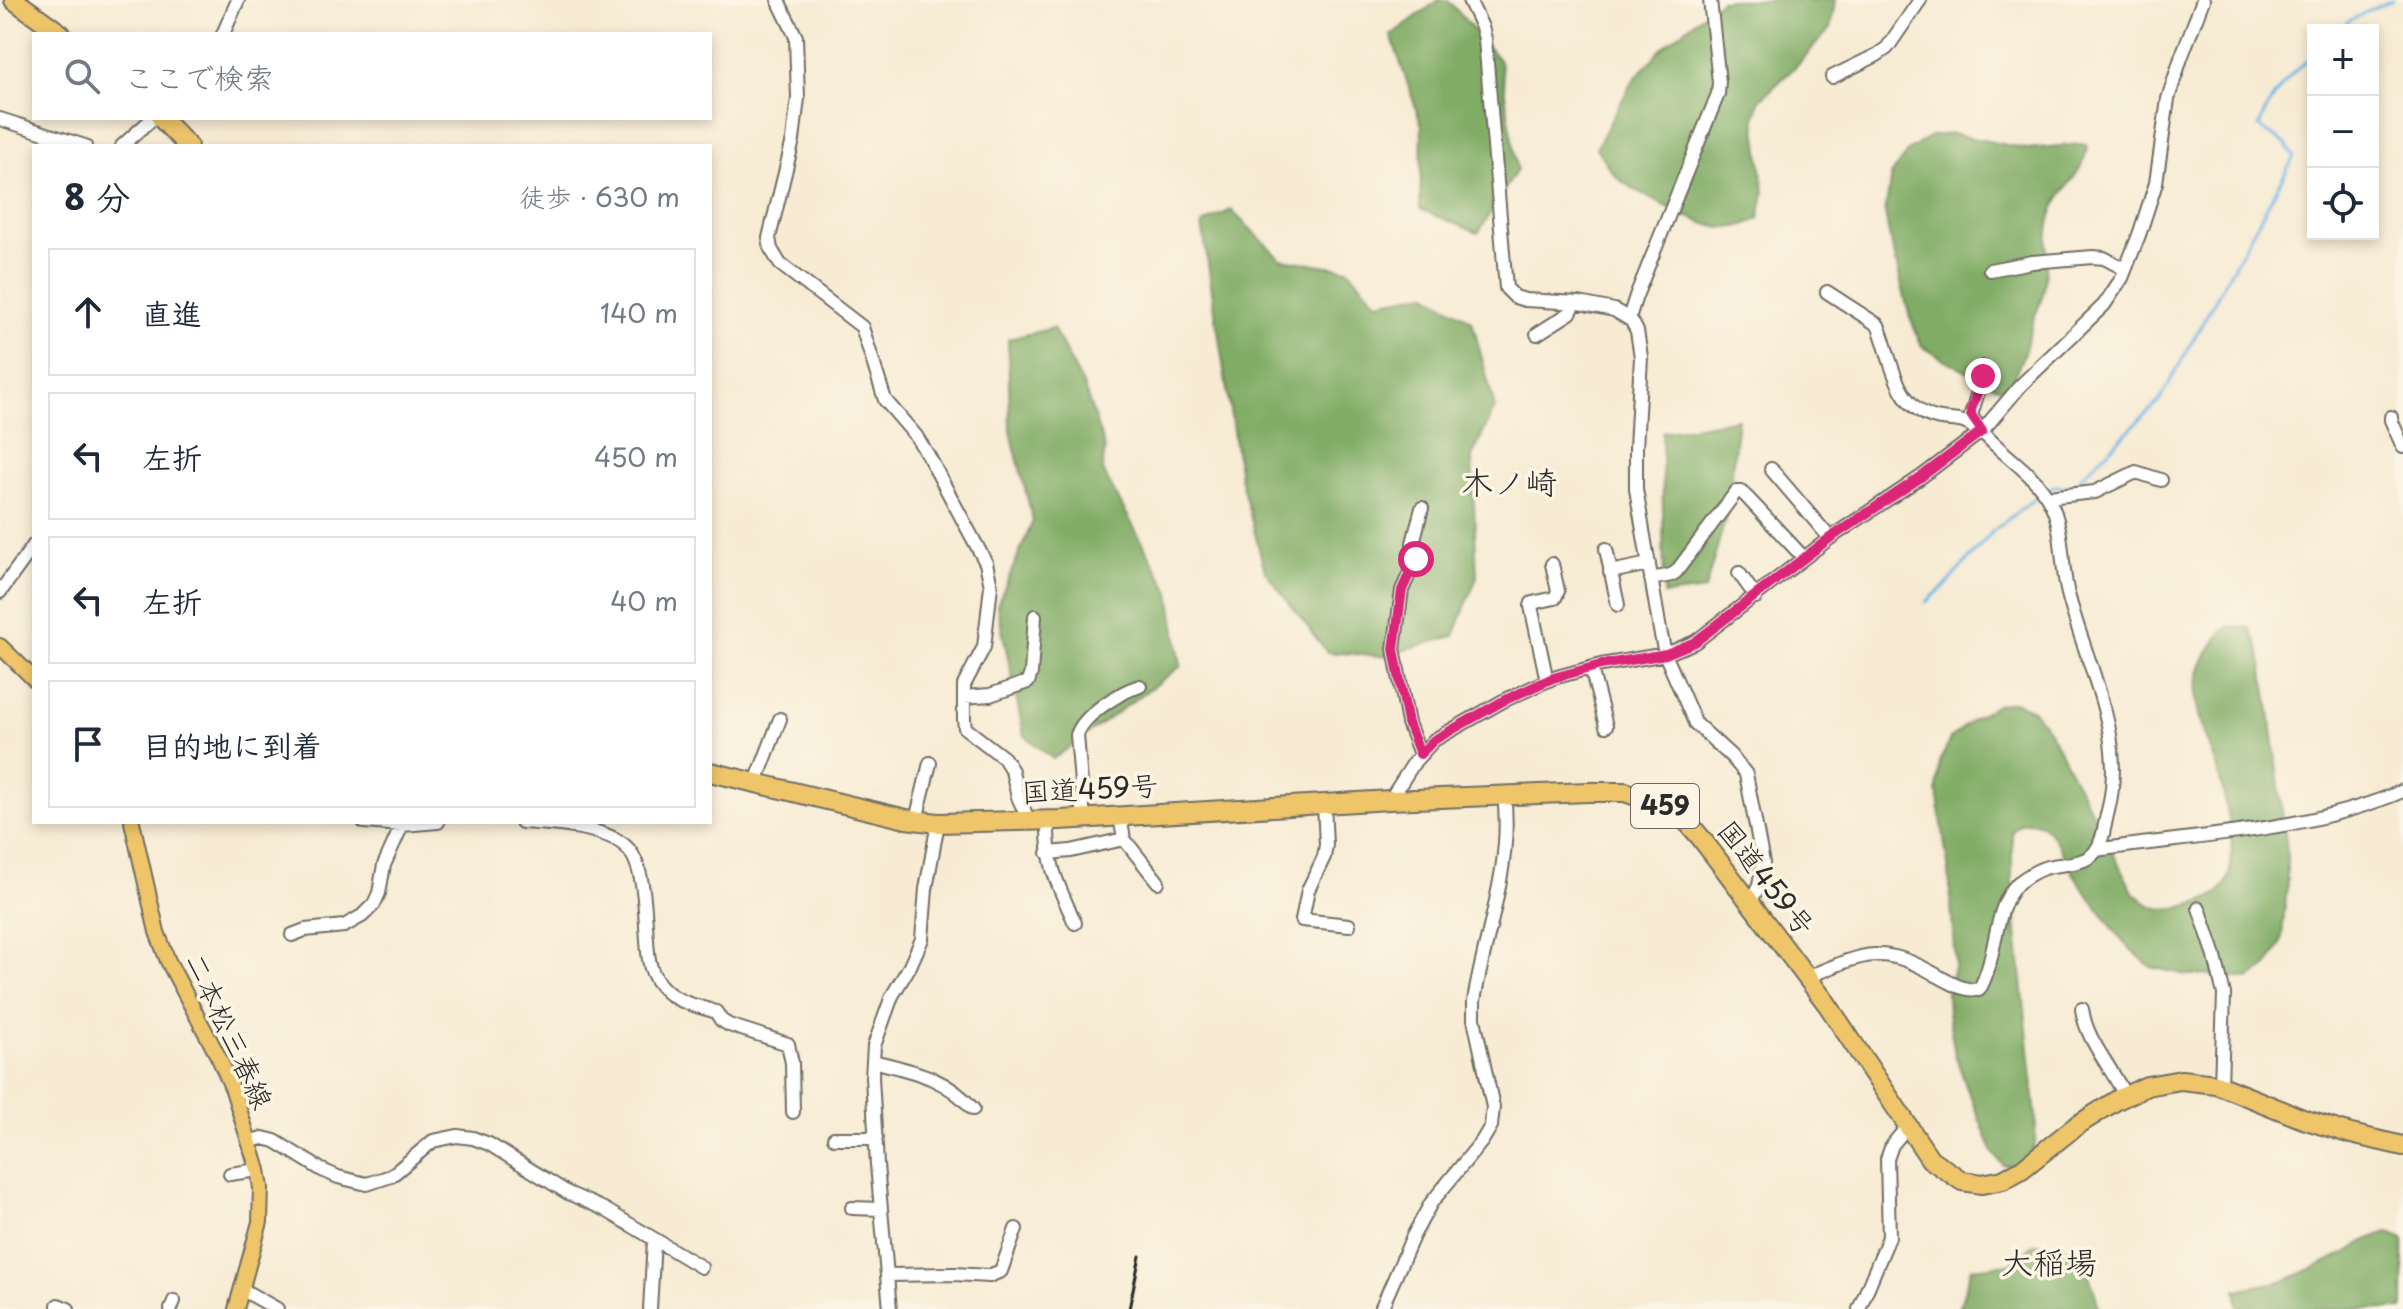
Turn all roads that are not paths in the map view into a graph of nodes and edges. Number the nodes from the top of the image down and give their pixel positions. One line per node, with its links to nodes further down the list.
1 (14, 0): 8 (highway)
2 (238, 0): 9 (street)
3 (778, 0): 50 (street)
4 (1469, 0): 20 (street)
5 (1710, 0): 21 (street)
6 (1920, 0): 10 (street)
7 (2203, 0): 17 (street)
8 (58, 32)
9 (224, 32)
10 (1832, 77)
11 (0, 119): 14 (street)
12 (151, 120): 15 (street)
13 (163, 120): 16 (highway)
14 (79, 144)
15 (124, 144)
16 (186, 144)
17 (2125, 269): 18 (street); 25 (street)
18 (1990, 270)
19 (1827, 292): 25 (street)
20 (1575, 303): 21 (street); 22 (street)
21 (1629, 318): 36 (street)
22 (1537, 334)
23 (1983, 367): 25 (street)
24 (2391, 417): 26 (street)
25 (1980, 432): 29 (street); 31 (street)
26 (2403, 447)
27 (1771, 469): 31 (street)
28 (2161, 480): 29 (street)
29 (2048, 497): 70 (street)
30 (1422, 508): 53 (street)
31 (1830, 538): 34 (street)
32 (32, 548): 40 (street)
33 (1606, 549): 37 (street)
34 (1804, 558): 39 (street); 41 (street)
35 (1552, 564): 48 (street)
36 (1649, 564): 37 (street); 39 (street)
37 (1610, 572): 42 (street)
38 (1739, 573): 41 (street)
39 (1651, 579): 45 (street)
40 (0, 592)
41 (1756, 597): 45 (street)
42 (1618, 605)
43 (1035, 616): 50 (street)
44 (0, 646): 47 (main road)
45 (1665, 654): 46 (street); 73 (street)
46 (1591, 668): 48 (street); 52 (street)
47 (32, 677)
48 (1547, 681): 53 (street)
49 (1140, 686): 62 (street)
50 (964, 697): 64 (street)
51 (780, 719): 56 (street)
52 (1606, 726)
53 (1420, 754): 59 (street)
54 (930, 763): 63 (street)
55 (712, 772): 56 (highway, 国道459号 / 459)
56 (756, 782): 63 (highway, 国道459号 / 459)
57 (2403, 791): 70 (street)
58 (1504, 796): 59 (highway, 国道459号 / 459); 73 (highway, 国道459号 / 459); 103 (street)
59 (1390, 800): 60 (highway, 国道459号 / 459)
60 (1324, 804): 61 (highway, 国道459号 / 459); 76 (street)
61 (1120, 817): 62 (highway, 国道459号 / 459); 69 (street)
62 (1084, 819): 64 (highway, 国道459号 / 459)
63 (916, 820): 65 (highway, 国道459号 / 459)
64 (1038, 821): 65 (highway, 国道459号 / 459); 71 (street)
65 (938, 823): 80 (street)
66 (132, 824): 88 (main road, 二本松三春線)
67 (394, 824): 77 (street)
68 (548, 824): 84 (street)
69 (1124, 839): 71 (street); 72 (street)
70 (2096, 850): 78 (street)
71 (1048, 853): 75 (street)
72 (1158, 882)
73 (1750, 903): 78 (highway, 国道459号 / 459)
74 (2199, 908): 81 (street)
75 (1075, 923)
76 (1349, 925)
77 (292, 935)
78 (1808, 977): 85 (highway, 国道459号 / 459)
79 (2082, 1009): 82 (street)
80 (873, 1061): 83 (street); 87 (street)
81 (2221, 1086): 82 (highway, 国道459号 / 459); 89 (highway, 国道459号 / 459)
82 (2125, 1096): 85 (highway, 国道459号 / 459)
83 (973, 1109)
84 (793, 1112)
85 (1907, 1127): 104 (street)
86 (834, 1138): 87 (street)
87 (876, 1138): 93 (street)
88 (250, 1141): 90 (main road, 二本松三春線); 95 (street)
89 (2403, 1146)
90 (258, 1170): 91 (street); 98 (main road, 二本松三春線)
91 (230, 1174)
92 (852, 1208): 93 (street)
93 (881, 1209): 97 (street)
94 (1016, 1229): 97 (street)
95 (654, 1241): 96 (street); 101 (street)
96 (701, 1267)
97 (887, 1275): 102 (street)
98 (243, 1290): 99 (main road, 二本松三春線); 100 (street)
99 (236, 1309)
100 (277, 1309)
101 (650, 1309)
102 (890, 1309)
103 (1381, 1309)
104 (1859, 1309)

